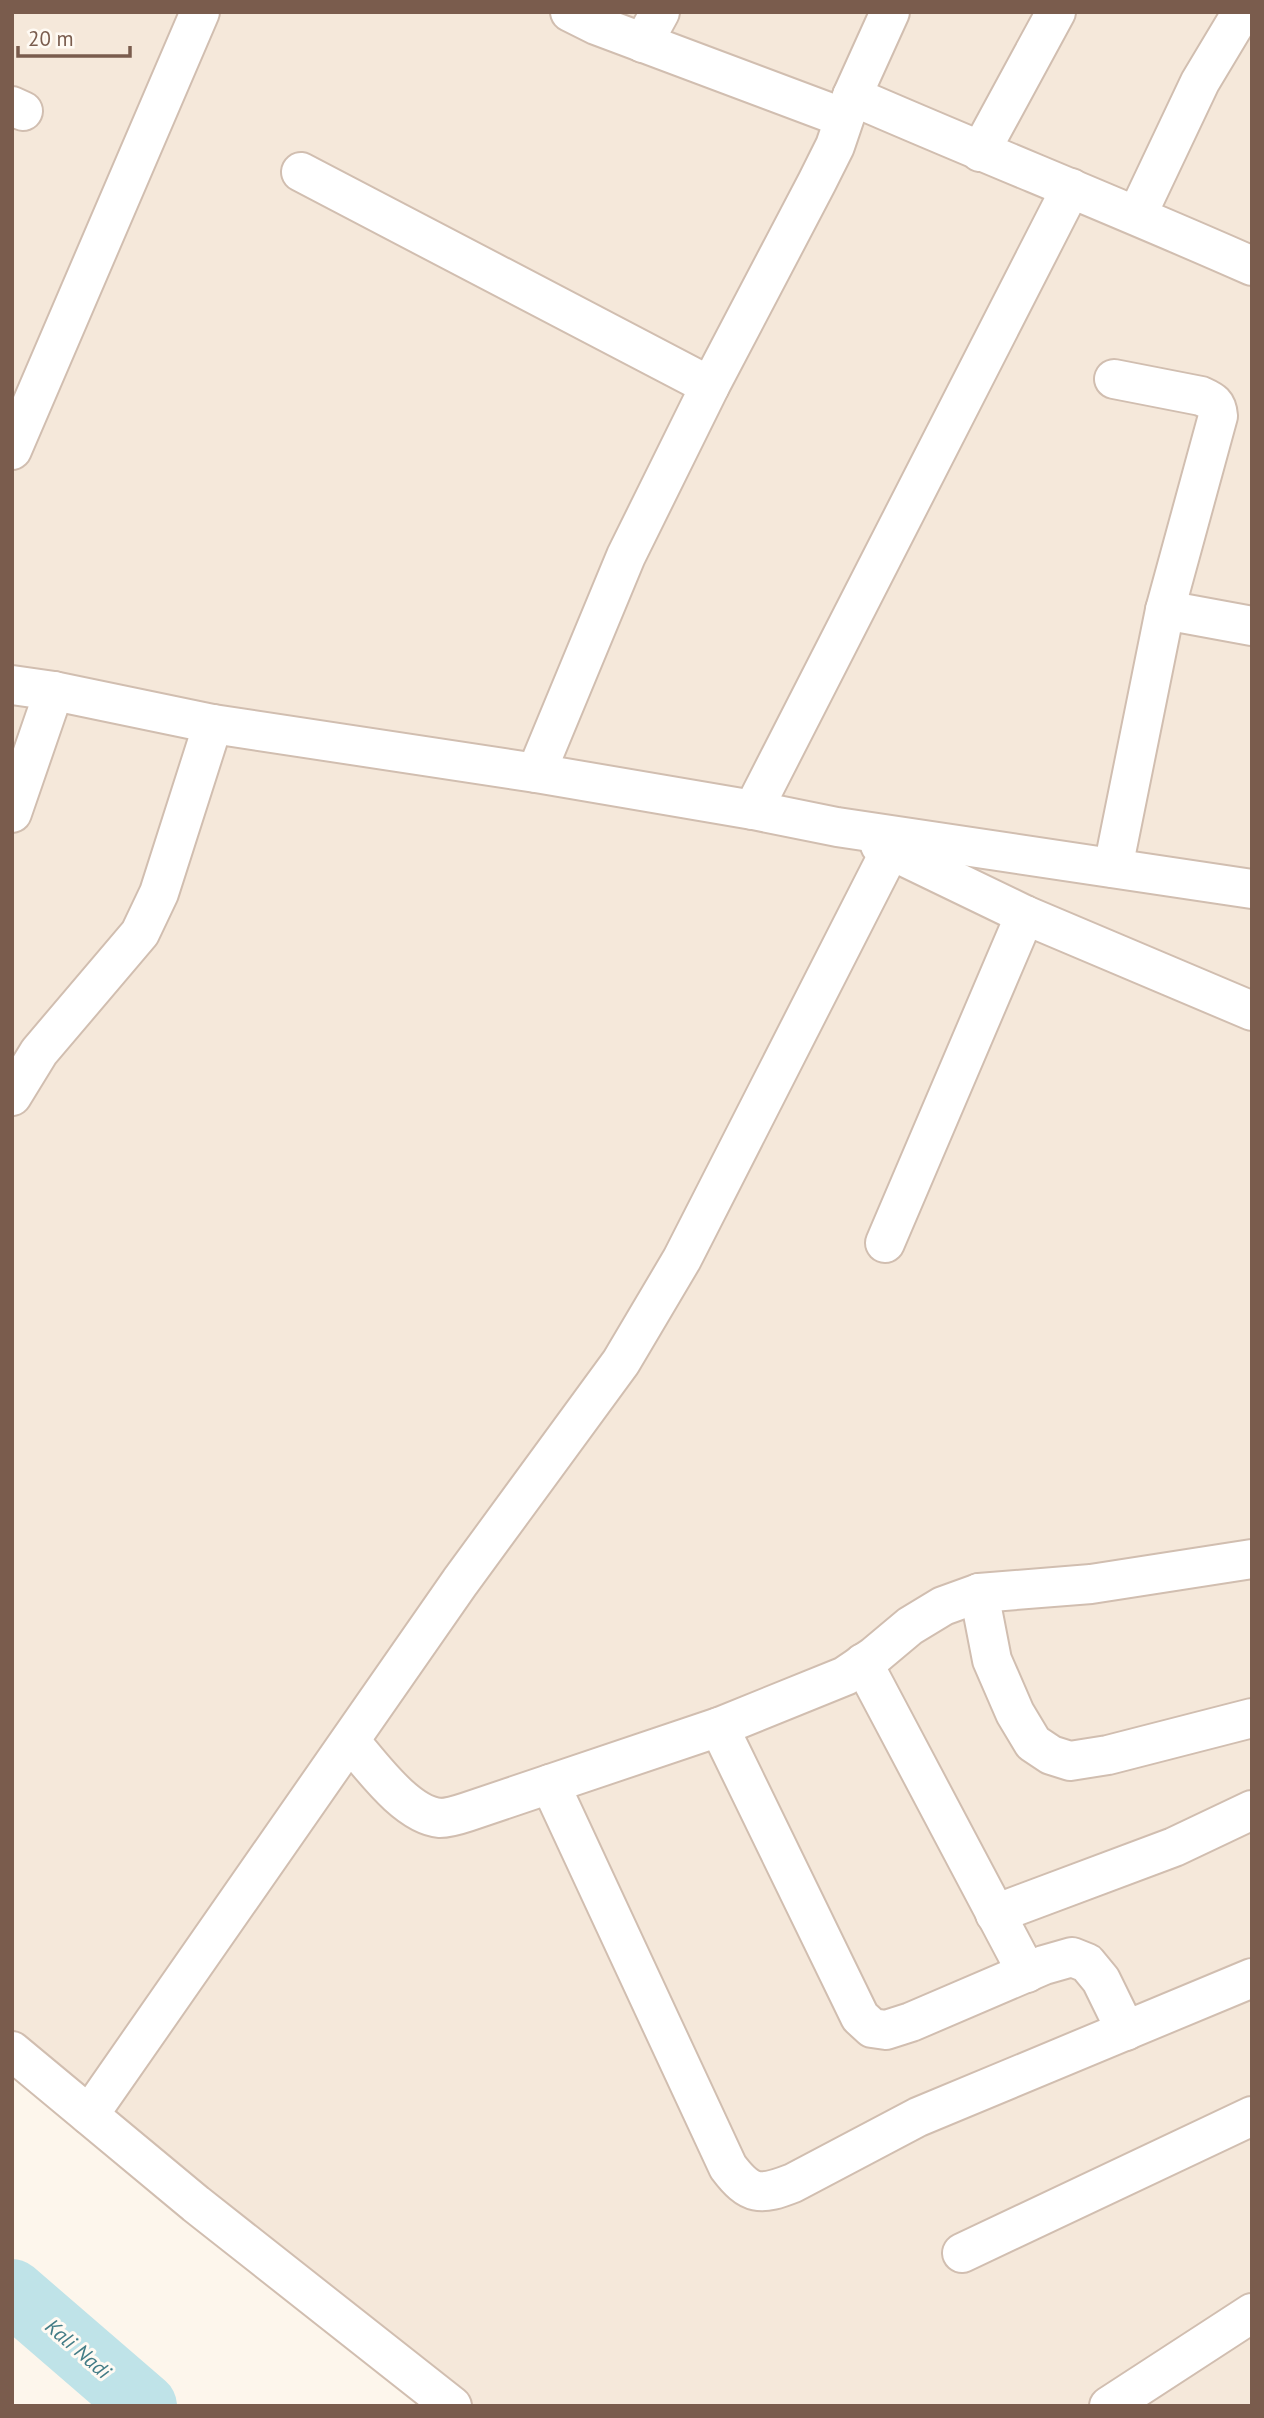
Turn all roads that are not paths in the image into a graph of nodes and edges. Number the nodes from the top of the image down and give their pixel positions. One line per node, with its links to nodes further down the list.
1 (200, 12): 15 (street)
2 (570, 12): 6 (street)
3 (890, 12): 7 (street)
4 (1056, 12): 8 (street)
5 (1242, 12): 11 (street)
6 (652, 27): 7 (street)
7 (848, 107): 8 (street); 14 (street)
8 (980, 152): 10 (street)
9 (301, 172): 14 (street)
10 (1071, 188): 11 (street); 22 (street)
11 (1137, 215): 12 (street)
12 (1252, 266)
13 (1114, 379): 16 (street)
14 (710, 386): 21 (street)
15 (12, 450)
16 (1165, 610): 17 (street); 26 (street)
17 (1252, 626)
18 (12, 685): 19 (street)
19 (54, 691): 20 (street); 23 (street)
20 (213, 724): 21 (street); 30 (street)
21 (536, 773): 22 (street)
22 (753, 810): 24 (street)
23 (12, 813)
24 (837, 827): 25 (street); 26 (street)
25 (891, 849): 28 (street); 37 (street)
26 (1113, 868): 27 (street)
27 (1252, 889)
28 (1025, 915): 29 (street); 31 (street)
29 (1252, 1011)
30 (12, 1096)
31 (885, 1243)
32 (1252, 1559): 33 (street)
33 (979, 1593): 34 (street); 35 (street)
34 (863, 1664): 36 (street); 40 (street)
35 (1252, 1718)
36 (719, 1727): 38 (street); 41 (street)
37 (350, 1741): 38 (street); 45 (street)
38 (550, 1784): 43 (street)
39 (1252, 1810): 40 (street)
40 (995, 1914): 41 (street)
41 (1027, 1973): 43 (street)
42 (1252, 1979): 43 (street)
43 (1126, 2031)
44 (12, 2051): 45 (street)
45 (89, 2115): 49 (street)
46 (1252, 2116): 47 (street)
47 (962, 2253)
48 (1252, 2313): 50 (street)
49 (452, 2406)
50 (1109, 2406)

